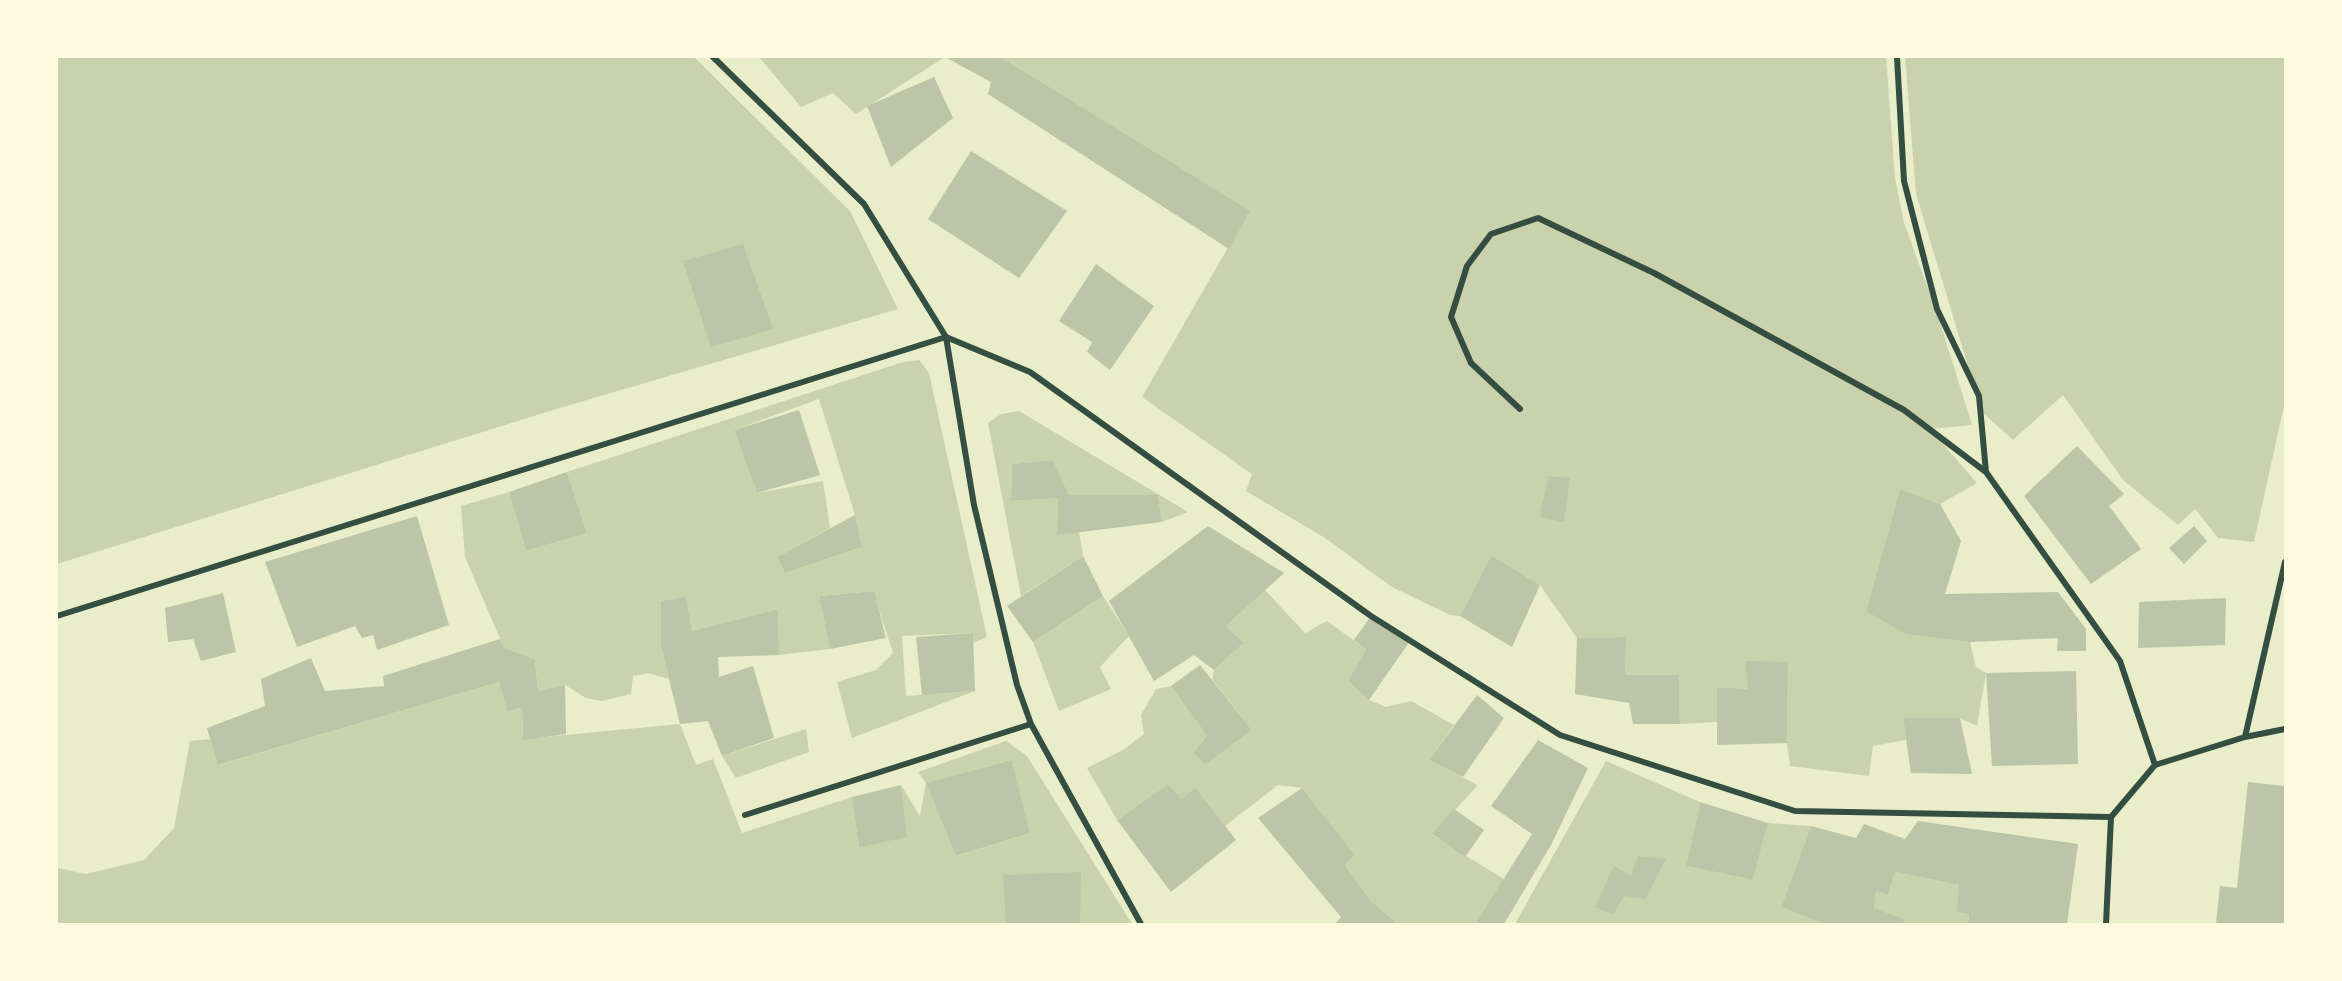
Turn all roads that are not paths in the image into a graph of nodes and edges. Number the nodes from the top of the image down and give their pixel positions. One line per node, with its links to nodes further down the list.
1 (713, 57): 3 (street)
2 (1897, 57): 5 (street)
3 (946, 337): 7 (street); 8 (street); 13 (street)
4 (1520, 409): 5 (street)
5 (1986, 472): 11 (street)
6 (2285, 562): 10 (street)
7 (57, 616)
8 (1031, 724): 12 (street); 14 (street)
9 (2285, 729): 10 (street)
10 (2245, 737): 11 (street)
11 (2156, 765): 13 (street)
12 (745, 815)
13 (2111, 817): 15 (street)
14 (1141, 924)
15 (2106, 924)

